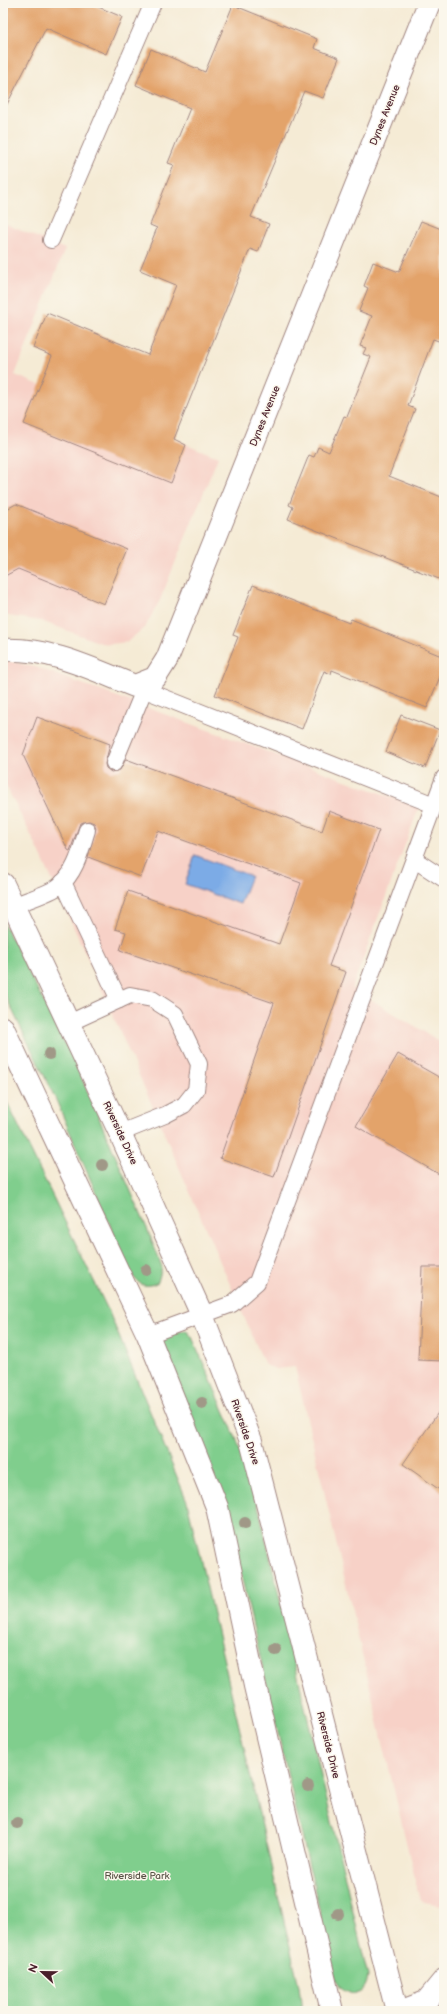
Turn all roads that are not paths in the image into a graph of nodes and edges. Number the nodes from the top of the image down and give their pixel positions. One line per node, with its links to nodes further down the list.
1 (153, 3): 3 (lane)
2 (429, 3): 5 (street, Dynes Avenue)
3 (51, 240)
4 (3, 650): 5 (street)
5 (140, 688): 6 (lane); 8 (lane)
6 (114, 763)
7 (444, 778): 8 (lane)
8 (434, 805): 10 (lane)
9 (87, 830): 12 (lane)
10 (415, 860): 11 (lane); 19 (lane)
11 (444, 878)
12 (63, 882): 14 (lane); 15 (lane)
13 (3, 884): 14 (street, Riverside Drive)
14 (13, 906): 16 (street, Riverside Drive)
15 (119, 1000): 16 (lane); 18 (lane)
16 (69, 1023): 18 (street, Riverside Drive)
17 (3, 1028): 20 (street)
18 (120, 1133): 19 (street, Riverside Drive)
19 (202, 1315): 20 (lane); 23 (street, Riverside Drive)
20 (148, 1335): 22 (street)
21 (444, 1980): 24 (street)
22 (332, 2011)
23 (396, 2011)
24 (402, 2011)

